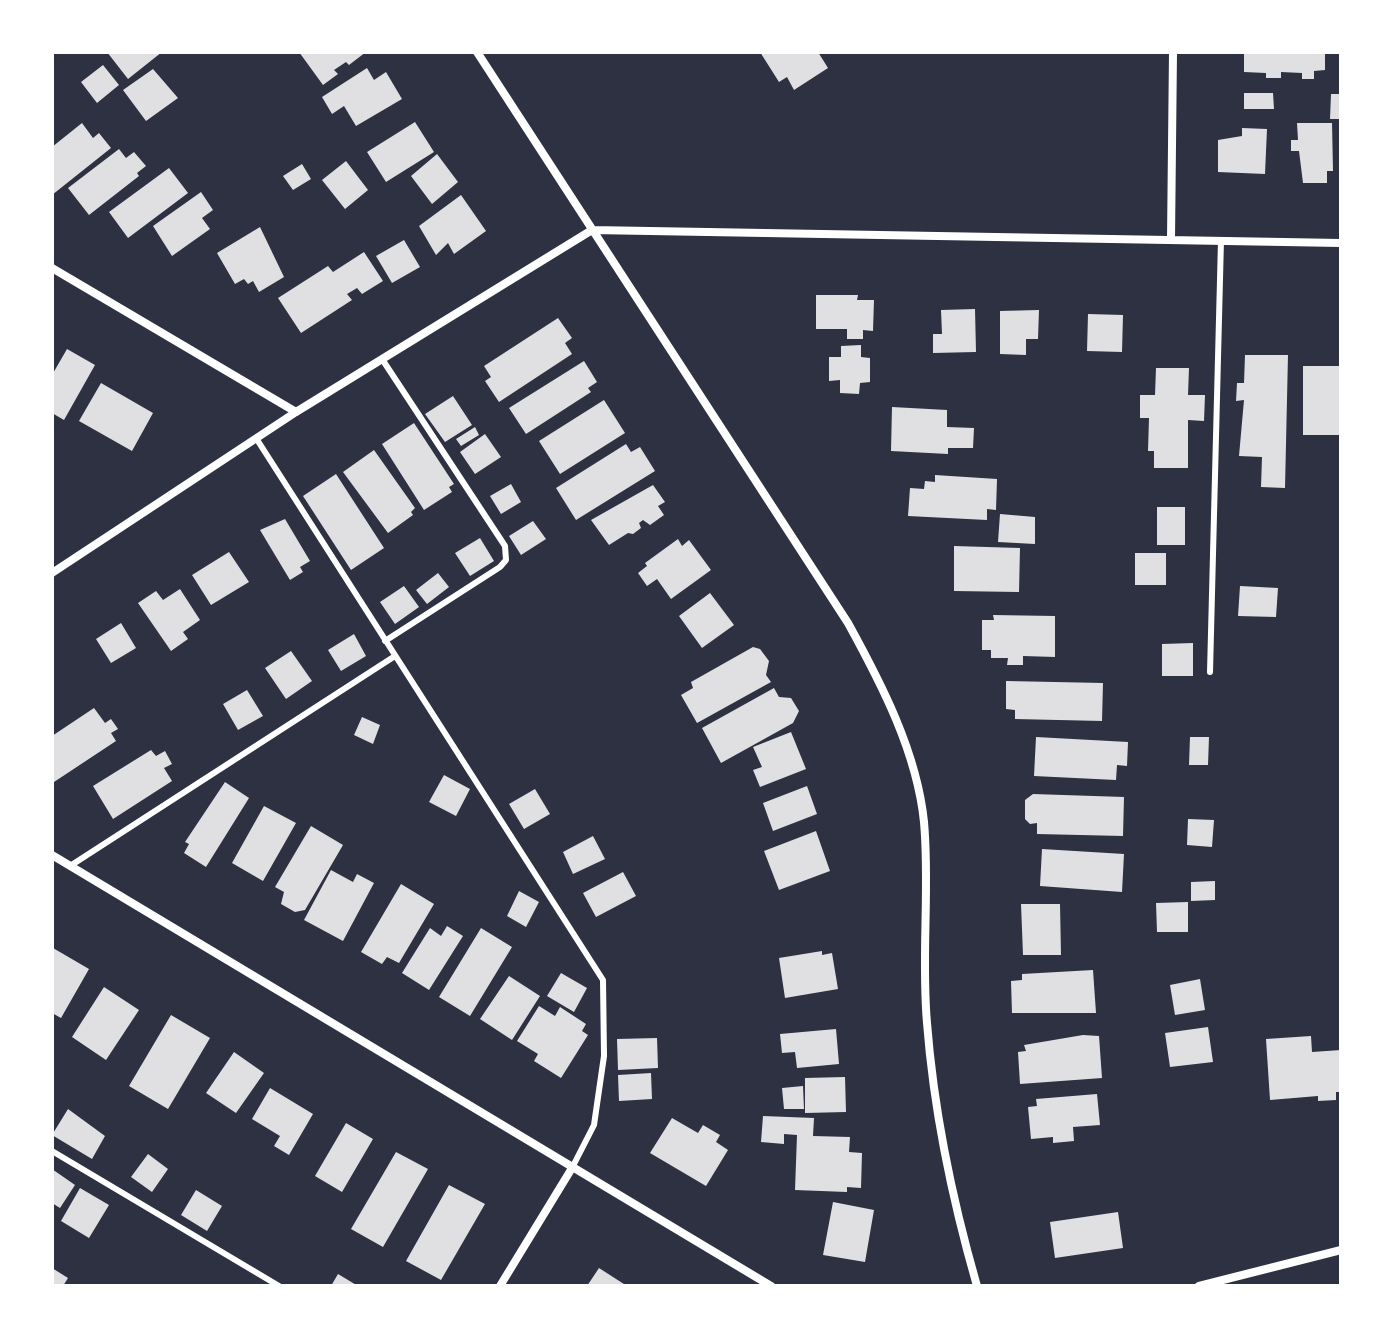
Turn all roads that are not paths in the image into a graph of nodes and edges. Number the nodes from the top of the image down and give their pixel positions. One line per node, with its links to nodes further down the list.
1 (477, 52): 3 (street)
2 (1173, 52): 4 (street)
3 (592, 230): 4 (street); 8 (street); 23 (street)
4 (1171, 239): 5 (street)
5 (1221, 240): 6 (street); 14 (lane)
6 (1341, 243)
7 (52, 268): 9 (street)
8 (382, 359): 9 (street); 12 (lane)
9 (296, 412): 10 (street)
10 (256, 438): 11 (street); 12 (lane)
11 (52, 573)
12 (385, 641): 13 (lane)
13 (395, 656): 16 (lane); 18 (lane)
14 (1210, 672)
15 (52, 855): 16 (street)
16 (70, 866): 18 (street)
17 (52, 1151): 20 (lane)
18 (572, 1168): 21 (street); 22 (street)
19 (1341, 1250): 24 (street)
20 (279, 1286)
21 (500, 1286)
22 (771, 1286)
23 (977, 1286)
24 (1199, 1286)

